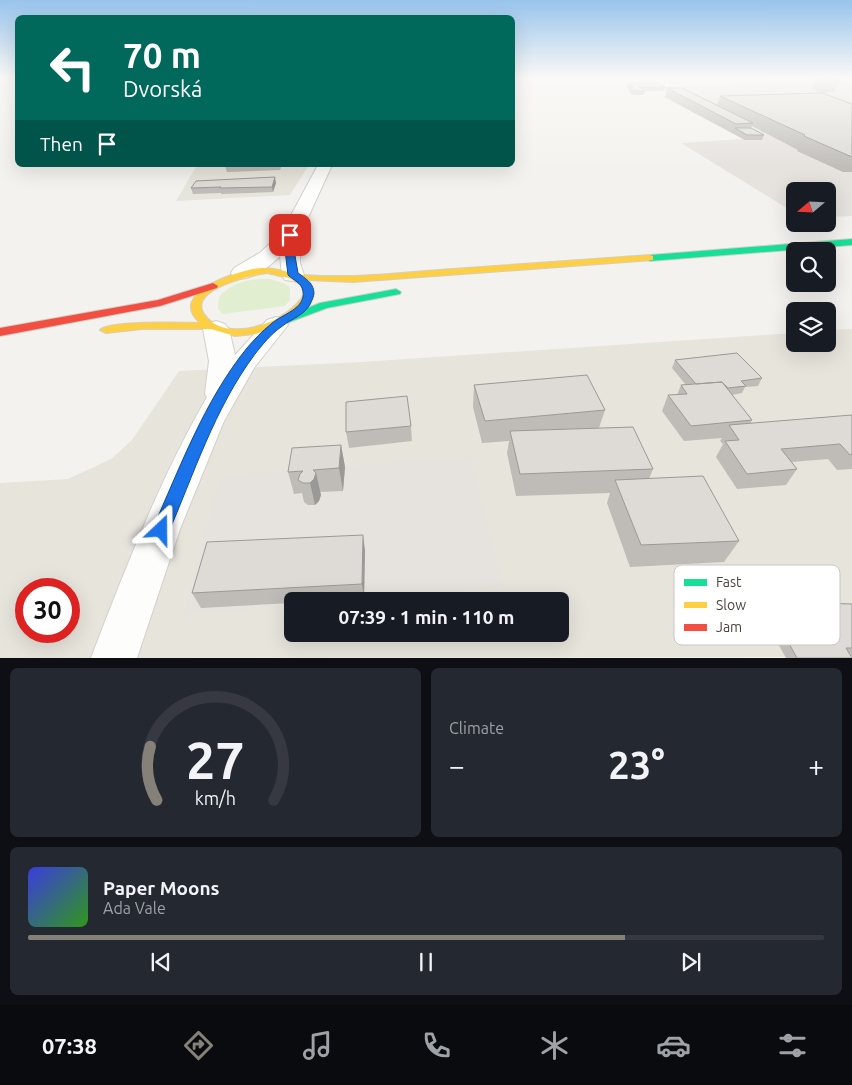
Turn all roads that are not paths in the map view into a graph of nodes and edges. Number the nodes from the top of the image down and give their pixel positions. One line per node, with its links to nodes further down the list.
1 (324, 167): 2 (street)
2 (290, 235): 5 (street); 6 (street)
3 (852, 242): 4 (main road)
4 (578, 263): 6 (main road); 7 (main road)
5 (242, 273): 6 (main road); 8 (main road)
6 (295, 276): 10 (main road)
7 (443, 284)
8 (213, 286): 11 (main road); 13 (main road)
9 (405, 290): 10 (main road)
10 (282, 322): 11 (main road); 16 (street)
11 (213, 327): 12 (main road); 16 (street)
12 (94, 331)
13 (0, 332)
14 (28, 339): 15 (main road)
15 (0, 342)
16 (220, 396): 17 (street)
17 (114, 658)

